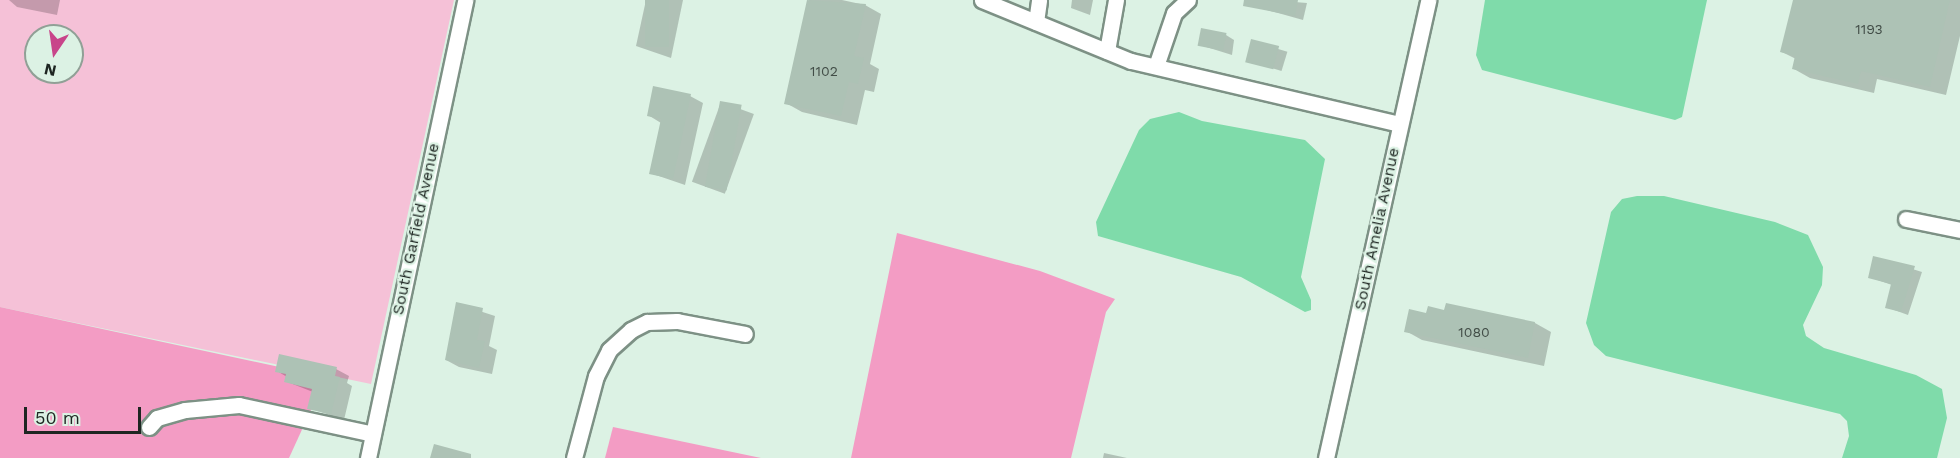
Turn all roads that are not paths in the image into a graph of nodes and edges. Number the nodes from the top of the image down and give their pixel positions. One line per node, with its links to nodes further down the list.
1 (465, 0): 15 (street, South Garfield Avenue)
2 (982, 0): 7 (street)
3 (1039, 0): 7 (street)
4 (1116, 0): 8 (street)
5 (1188, 0): 9 (street)
6 (1428, 0): 10 (street, South Amelia Avenue)
7 (1036, 22): 8 (street)
8 (1107, 51): 9 (street)
9 (1155, 66): 10 (street)
10 (1400, 124): 18 (street, South Amelia Avenue)
11 (1906, 219): 12 (street)
12 (1960, 230)
13 (745, 334): 17 (street)
14 (149, 427): 15 (street)
15 (373, 434): 16 (street, South Garfield Avenue)
16 (368, 458)
17 (574, 458)
18 (1326, 458)

